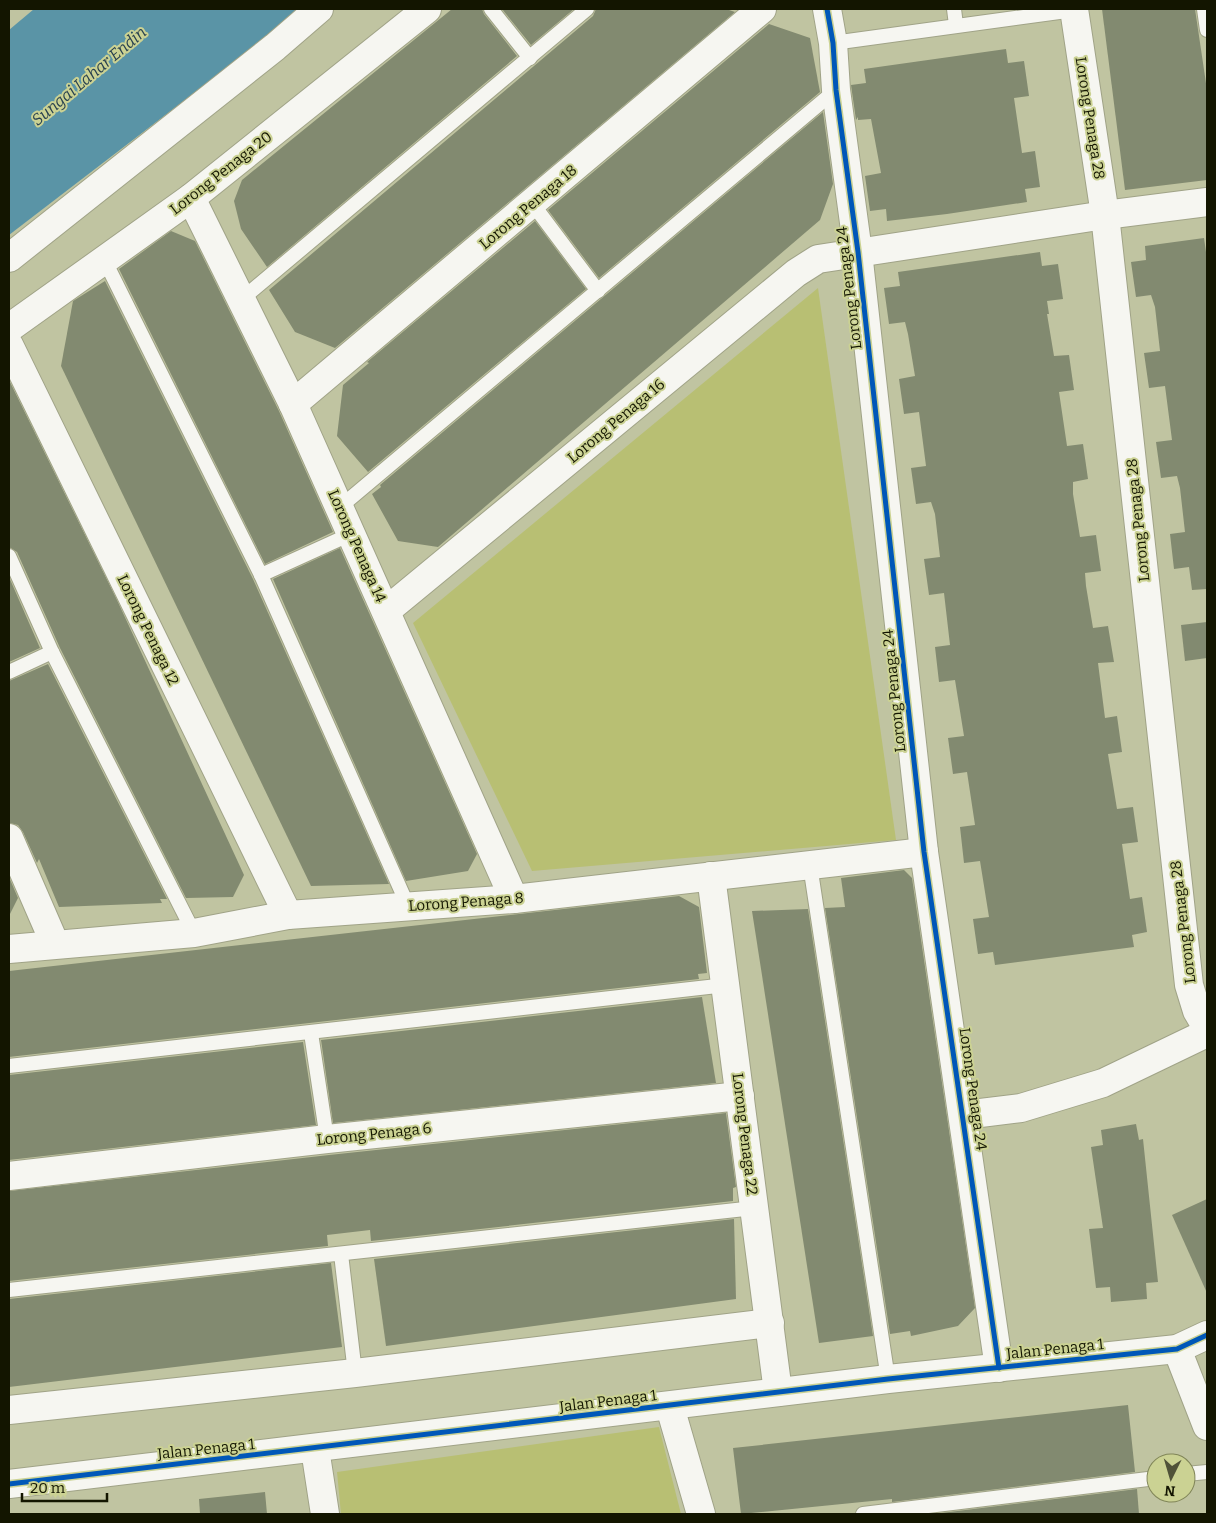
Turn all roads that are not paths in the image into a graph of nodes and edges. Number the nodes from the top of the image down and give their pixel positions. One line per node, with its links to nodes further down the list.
1 (319, 9): 20 (street)
2 (427, 9): 15 (street, Lorong Penaga 20)
3 (491, 9): 13 (lane)
4 (587, 9): 13 (lane)
5 (762, 9): 17 (street, Lorong Penaga 18)
6 (826, 9): 12 (street, Lorong Penaga 24)
7 (954, 9): 10 (lane)
8 (1204, 9): 11 (lane)
9 (1074, 10): 10 (lane); 18 (street, Lorong Penaga 28)
10 (956, 25): 12 (lane)
11 (1207, 30)
12 (833, 42): 14 (street, Lorong Penaga 24)
13 (530, 58): 23 (lane)
14 (836, 90): 19 (street, Lorong Penaga 24); 22 (lane)
15 (191, 198): 21 (street, Lorong Penaga 20); 23 (street, Lorong Penaga 14)
16 (1207, 202): 18 (street, Lorong Penaga 16)
17 (532, 203): 22 (lane); 26 (street, Lorong Penaga 18)
18 (1105, 215): 19 (street, Lorong Penaga 16); 45 (street, Lorong Penaga 28)
19 (858, 252): 31 (street, Lorong Penaga 16); 35 (street, Lorong Penaga 24)
20 (9, 258)
21 (104, 259): 24 (street, Lorong Penaga 20); 30 (lane)
22 (598, 291): 27 (lane)
23 (242, 299): 26 (street, Lorong Penaga 14)
24 (9, 328)
25 (9, 345): 40 (street, Lorong Penaga 12)
26 (293, 404): 27 (street, Lorong Penaga 14)
27 (340, 507): 28 (street, Lorong Penaga 14)
28 (351, 534): 30 (lane); 31 (street, Lorong Penaga 14)
29 (9, 556): 32 (lane)
30 (261, 574): 39 (lane)
31 (386, 611): 38 (street, Lorong Penaga 14)
32 (52, 652): 33 (lane); 41 (lane)
33 (9, 672)
34 (9, 838): 42 (street)
35 (924, 852): 36 (street, Lorong Penaga 8); 50 (street, Lorong Penaga 24)
36 (810, 865): 37 (street, Lorong Penaga 8); 61 (lane)
37 (712, 876): 38 (street, Lorong Penaga 8); 44 (street, Lorong Penaga 22)
38 (514, 899): 39 (street, Lorong Penaga 8)
39 (408, 906): 40 (street, Lorong Penaga 8)
40 (288, 915): 41 (street, Lorong Penaga 8)
41 (194, 933): 42 (street, Lorong Penaga 8)
42 (55, 944): 43 (street, Lorong Penaga 8)
43 (9, 949)
44 (726, 985): 46 (lane); 49 (street, Lorong Penaga 22)
45 (1207, 1028)
46 (311, 1033): 48 (lane); 51 (lane)
47 (1207, 1033): 50 (street)
48 (9, 1066)
49 (740, 1096): 51 (street, Lorong Penaga 6); 53 (street, Lorong Penaga 22)
50 (964, 1115): 59 (street, Lorong Penaga 24)
51 (327, 1139): 52 (street, Lorong Penaga 6)
52 (9, 1176)
53 (754, 1208): 54 (lane); 56 (street, Lorong Penaga 22)
54 (341, 1254): 55 (lane); 60 (lane)
55 (9, 1290)
56 (770, 1323): 60 (street); 62 (street, Lorong Penaga 22)
57 (1207, 1335): 58 (street, Jalan Penaga 1)
58 (1177, 1349): 59 (street, Jalan Penaga 1); 65 (street)
59 (999, 1368): 61 (street, Jalan Penaga 1)
60 (355, 1373): 64 (street)
61 (888, 1379): 62 (street, Jalan Penaga 1)
62 (778, 1392): 63 (street, Jalan Penaga 1)
63 (670, 1407): 66 (street, Jalan Penaga 1); 70 (street)
64 (9, 1410)
65 (1207, 1426)
66 (315, 1449): 68 (street, Jalan Penaga 1); 69 (street)
67 (1146, 1479): 71 (lane)
68 (9, 1484)
69 (325, 1514)
70 (701, 1514)
71 (863, 1514)

